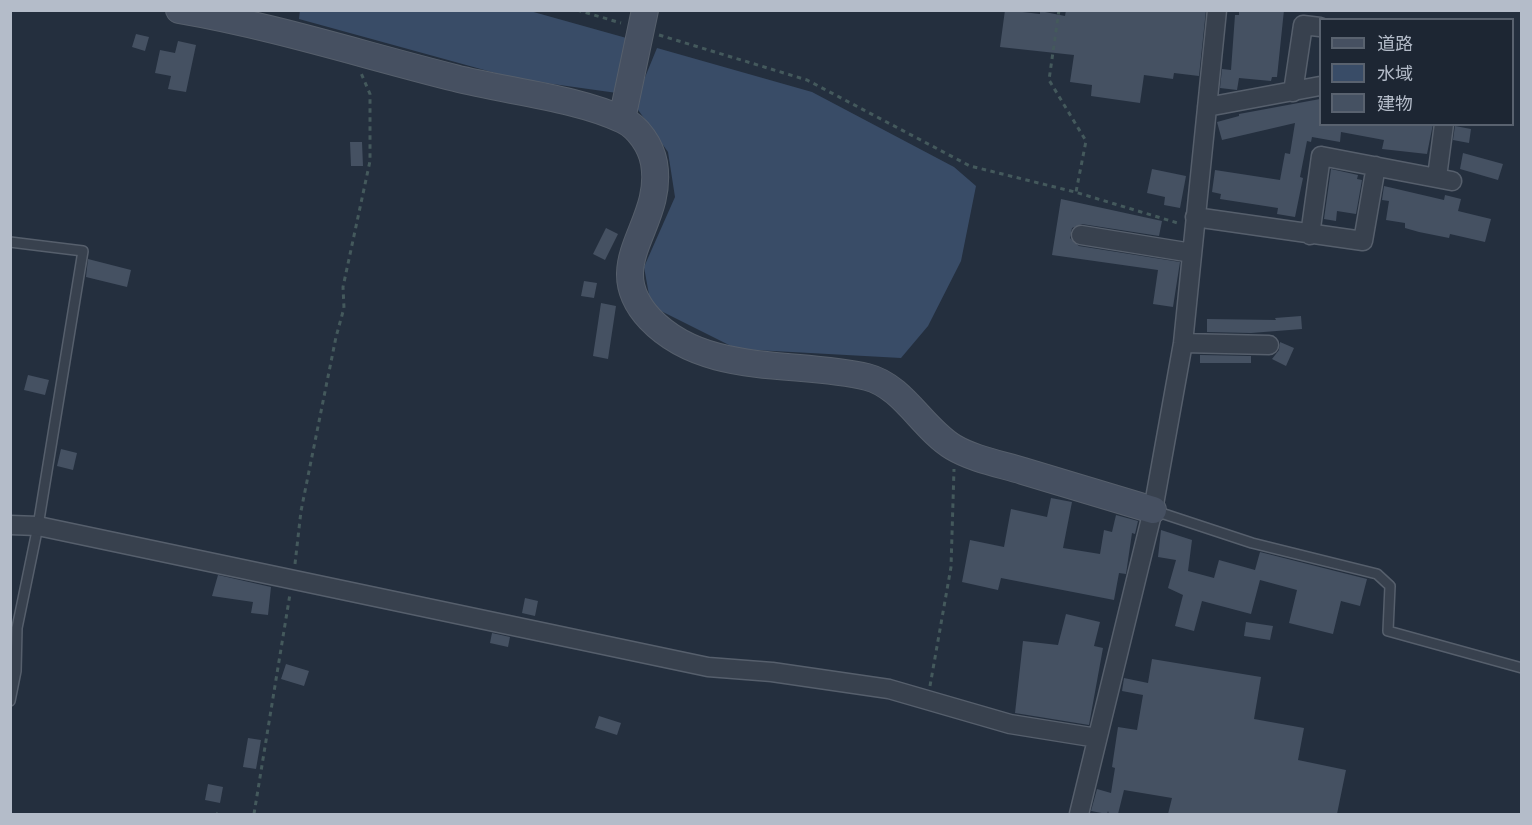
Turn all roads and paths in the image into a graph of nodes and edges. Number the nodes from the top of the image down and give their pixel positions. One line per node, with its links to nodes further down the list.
1 (179, 10): 11 (street)
2 (577, 10): 5 (path)
3 (1059, 10): 14 (path)
4 (1218, 10): 10 (street)
5 (643, 20): 11 (street); 14 (path)
6 (1319, 27): 8 (street)
7 (1319, 86): 8 (street)
8 (1293, 92): 10 (street)
9 (370, 94): 26 (path)
10 (1207, 107): 15 (street)
11 (622, 119): 22 (street)
12 (1444, 126): 13 (street)
13 (1376, 166): 17 (street); 17 (street)
14 (1076, 192): 15 (path)
15 (1195, 222): 17 (street); 19 (street)
16 (1081, 235): 19 (street)
17 (1310, 235)
18 (10, 242): 25 (lane)
19 (1192, 253): 20 (street)
20 (1183, 343): 21 (street); 23 (street)
21 (1269, 345)
22 (954, 448): 23 (street); 28 (path)
23 (1153, 510): 27 (lane); 30 (street)
24 (10, 525): 25 (street)
25 (38, 526): 26 (street); 29 (lane)
26 (292, 581): 28 (street); 31 (path)
27 (1521, 668)
28 (927, 699): 30 (street)
29 (10, 701)
30 (1097, 738): 32 (street)
31 (254, 814)
32 (1079, 814)

